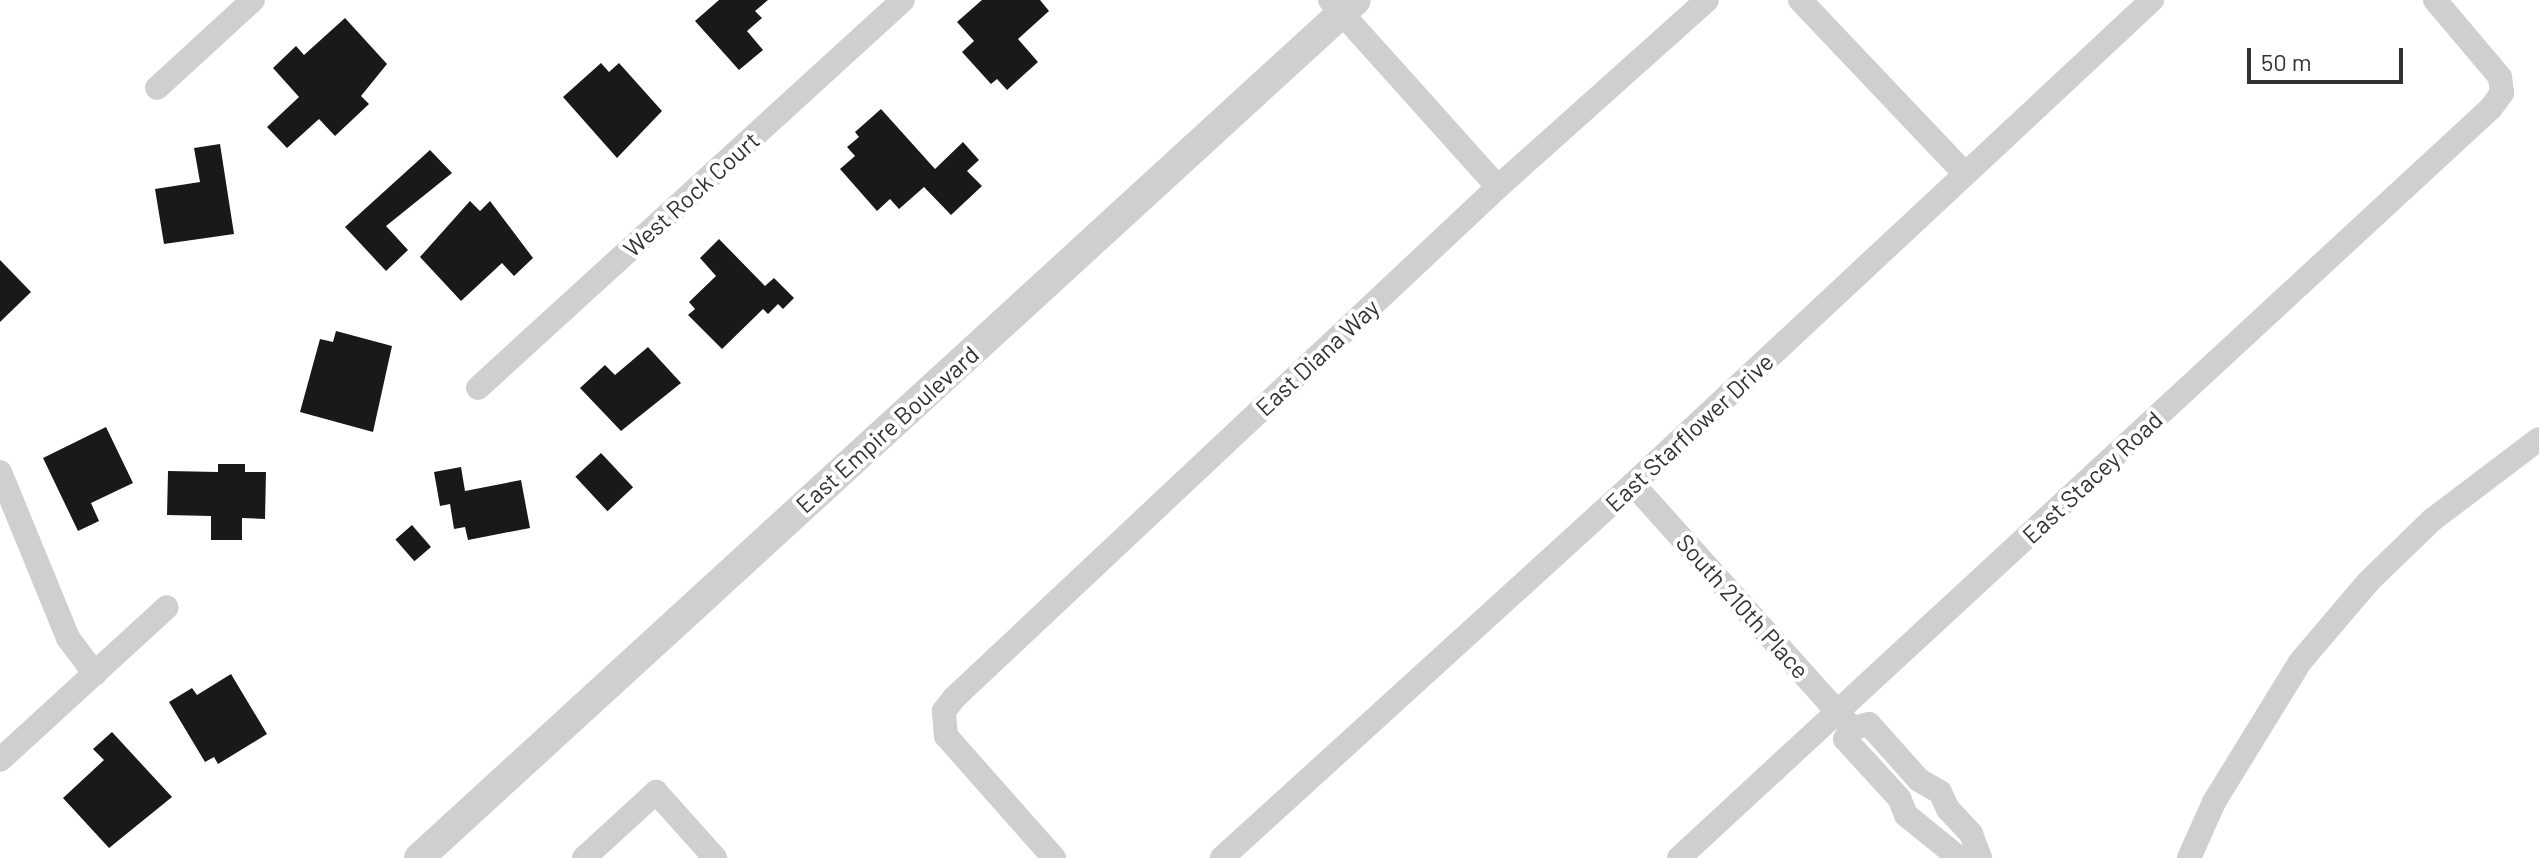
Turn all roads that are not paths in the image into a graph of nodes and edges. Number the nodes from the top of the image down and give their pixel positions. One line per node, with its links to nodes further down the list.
1 (253, 0): 8 (street)
2 (903, 0): 11 (street, West Rock Court)
3 (1707, 0): 10 (street, East Diana Way)
4 (1800, 0): 9 (street)
5 (2152, 0): 9 (street, East Starflower Drive)
6 (2435, 0): 17 (street, East Stacey Road)
7 (1343, 4): 10 (street); 21 (street, East Empire Boulevard)
8 (157, 88)
9 (1965, 174): 14 (street, East Starflower Drive)
10 (1498, 187): 24 (street, East Diana Way)
11 (478, 388)
12 (2539, 439): 29 (street)
13 (0, 472): 16 (street)
14 (1633, 484): 17 (street, South 210th Place); 25 (street, East Starflower Drive)
15 (167, 607): 16 (street)
16 (95, 674): 18 (street)
17 (1845, 721): 19 (street, South 210th Place); 20 (street, South 210th Place); 26 (street, East Stacey Road)
18 (0, 760)
19 (1919, 780): 20 (street); 28 (street, South 210th Place)
20 (1899, 798): 27 (street, South 210th Place)
21 (419, 858)
22 (584, 858): 23 (street)
23 (715, 858)
24 (1054, 858)
25 (1222, 858)
26 (1679, 858)
27 (1959, 858)
28 (1980, 858)
29 (2189, 858)

